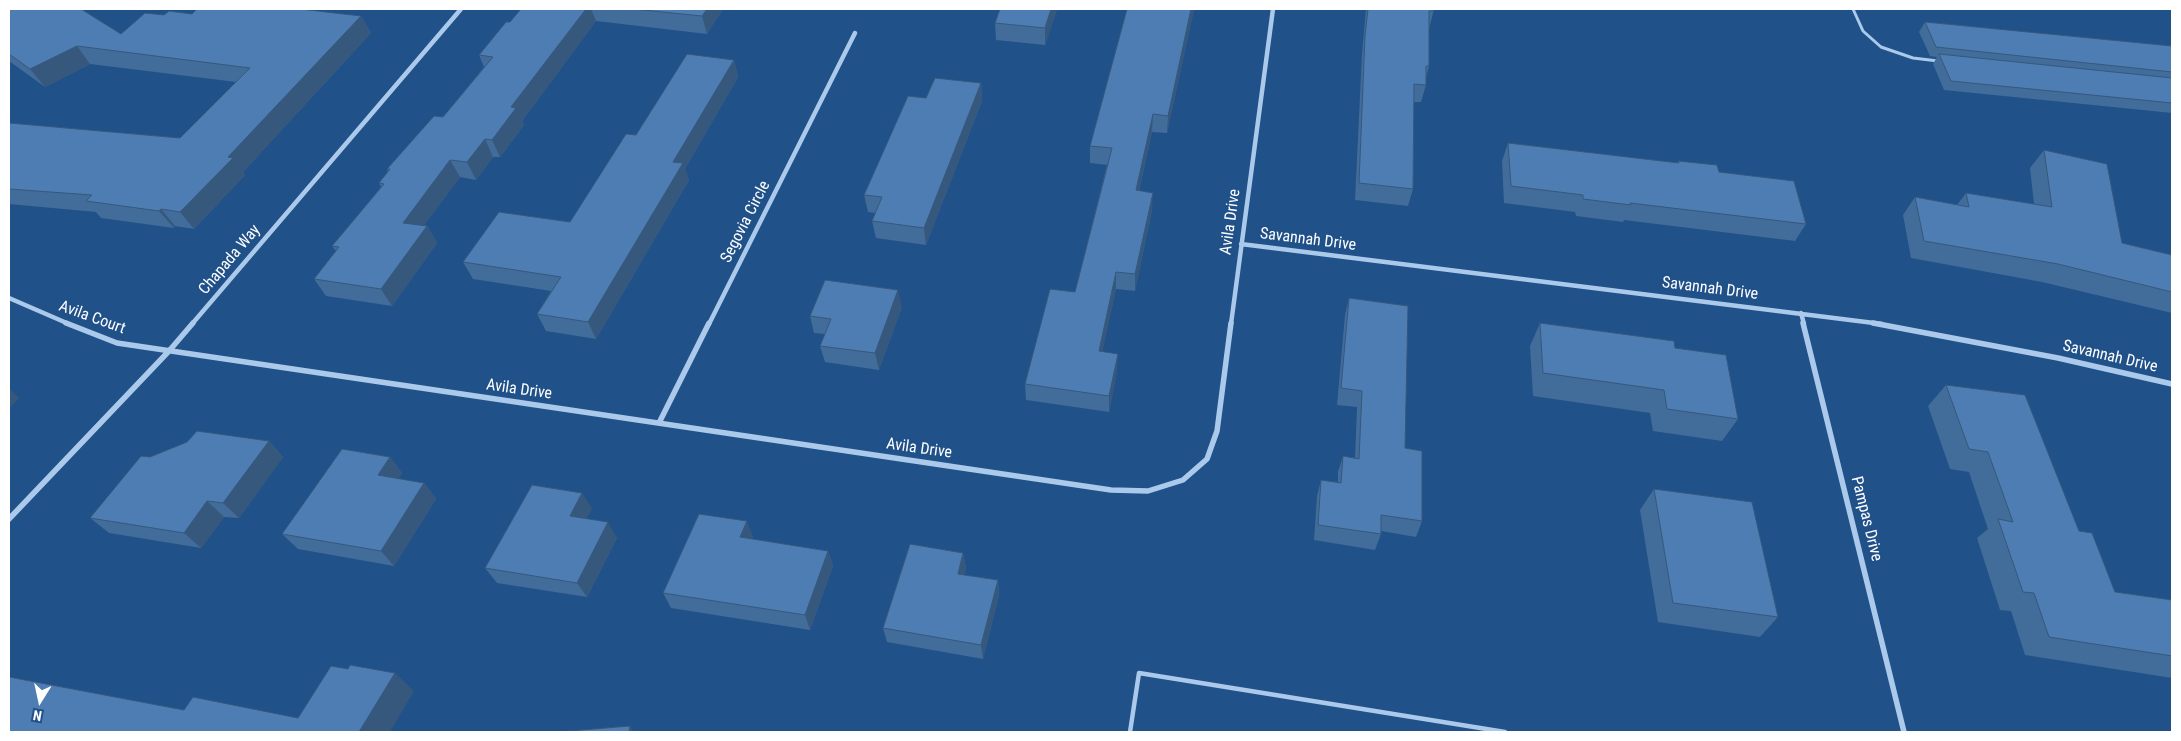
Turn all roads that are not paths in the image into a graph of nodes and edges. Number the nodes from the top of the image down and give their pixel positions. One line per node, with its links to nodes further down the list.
1 (461, 9): 9 (street, Chapada Way)
2 (1273, 9): 6 (street, Avila Drive)
3 (1853, 9): 5 (lane)
4 (855, 33): 11 (street, Segovia Circle)
5 (1941, 62)
6 (1241, 244): 8 (street, Savannah Drive); 11 (street, Avila Drive)
7 (9, 298): 9 (street, Avila Court)
8 (1801, 312): 10 (street, Savannah Drive); 15 (street, Pampas Drive)
9 (169, 351): 11 (street, Avila Drive); 12 (street, Chapada Way)
10 (2172, 384)
11 (659, 423)
12 (9, 519)
13 (1130, 732): 14 (lane)
14 (1505, 732)
15 (1904, 732)

